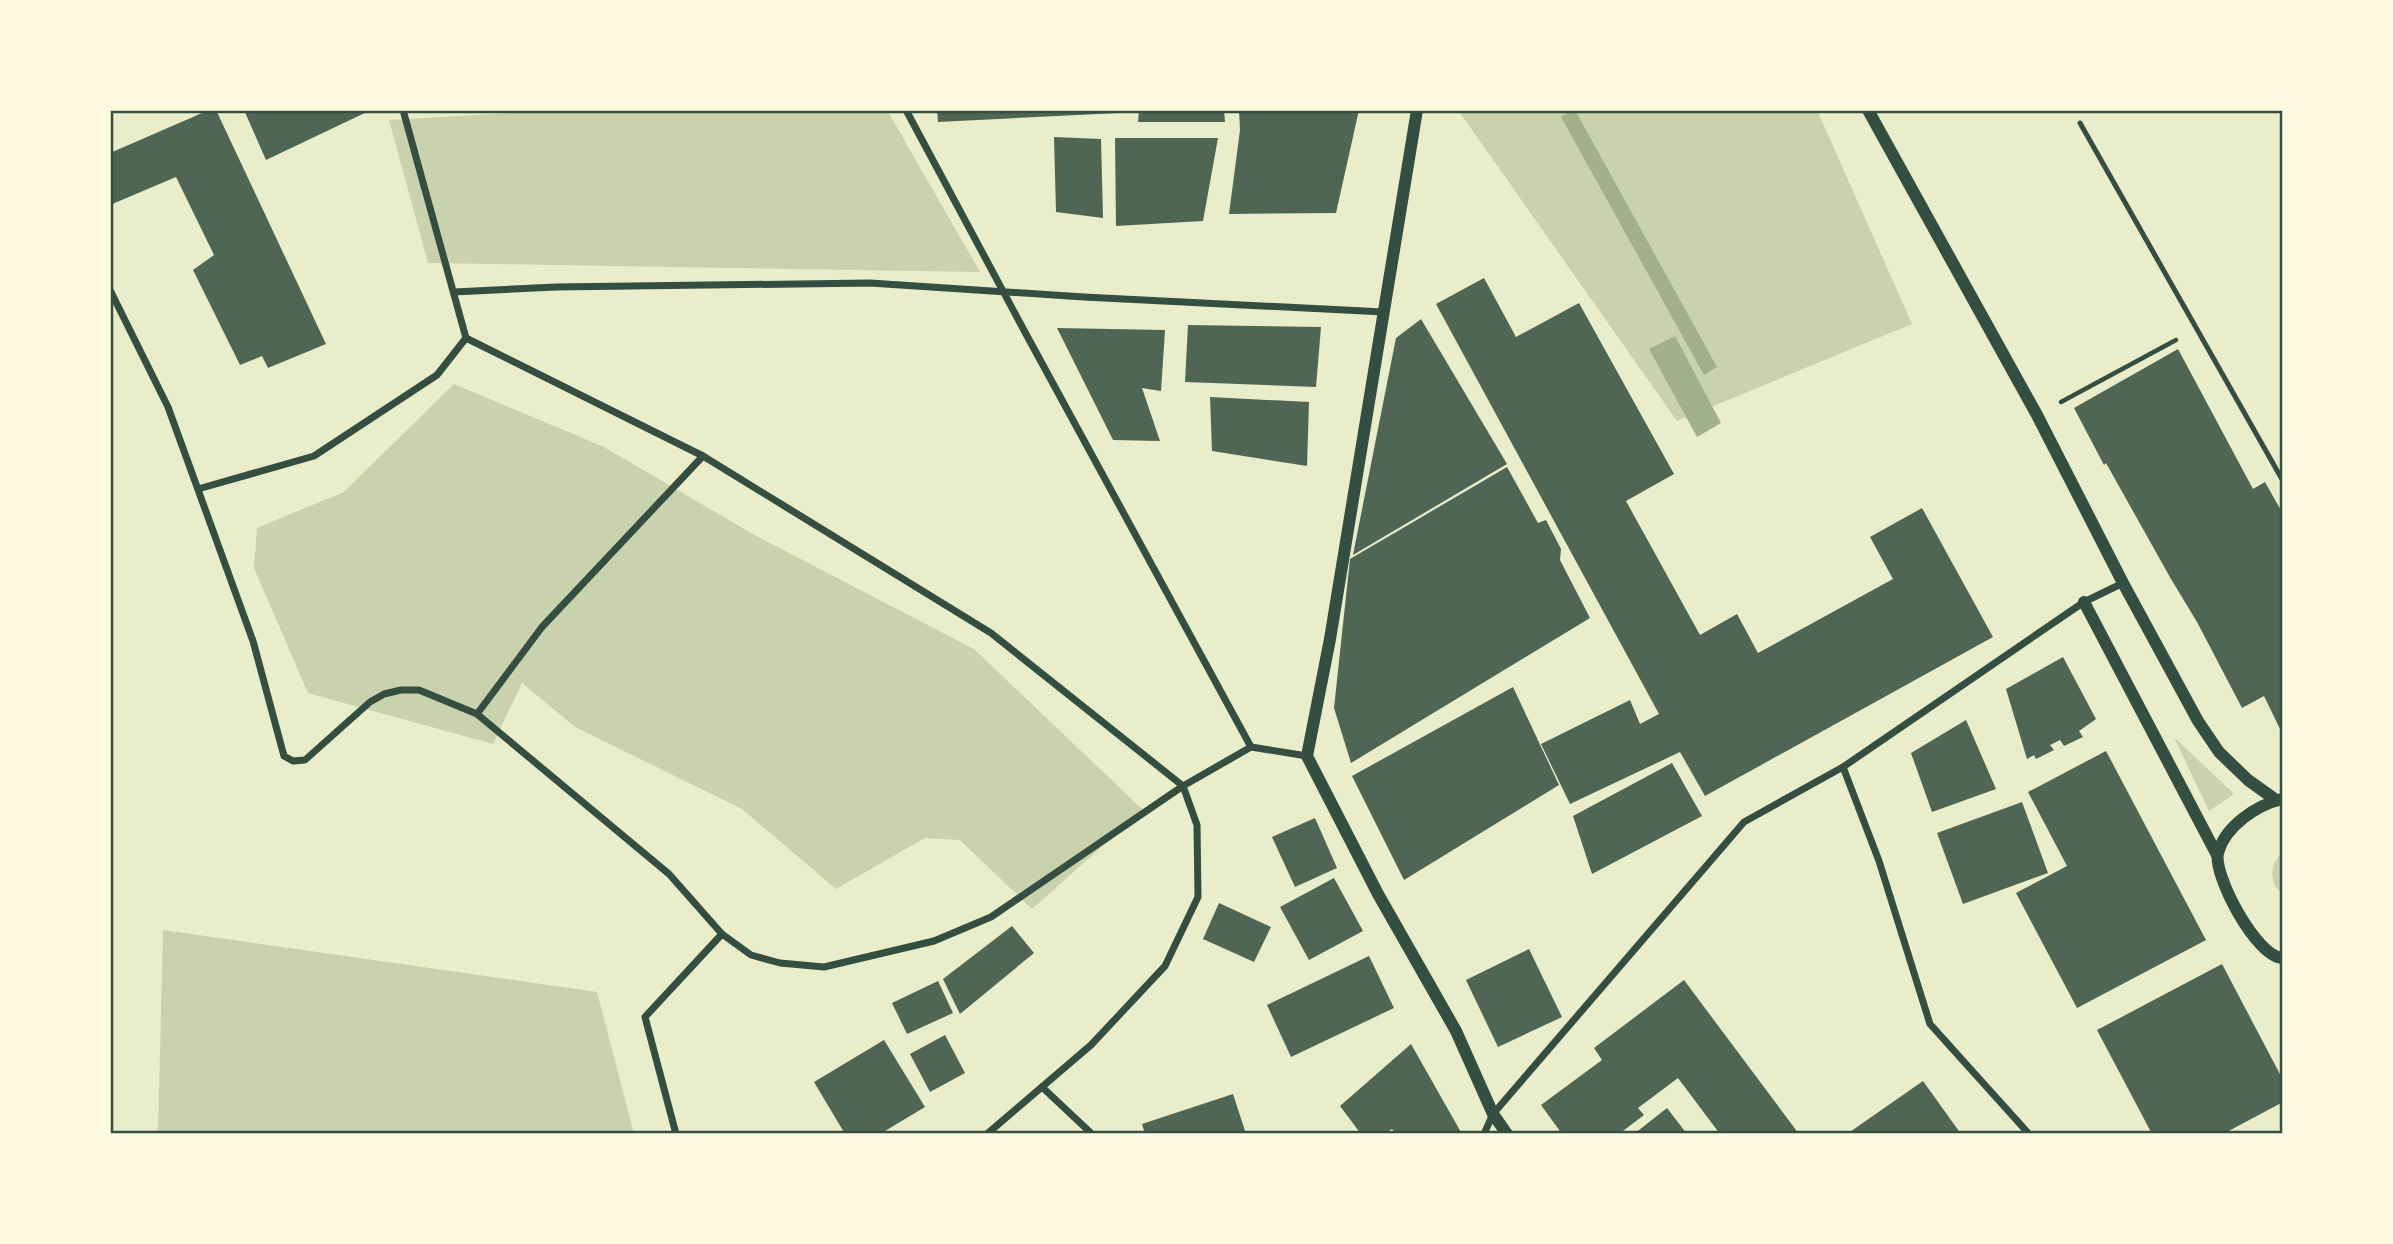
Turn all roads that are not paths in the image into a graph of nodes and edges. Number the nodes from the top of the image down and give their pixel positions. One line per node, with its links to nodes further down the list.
1 (403, 110): 7 (street)
2 (906, 110): 8 (street)
3 (1417, 110): 9 (street)
4 (1868, 110): 14 (street)
5 (2080, 122): 12 (lane)
6 (110, 290): 13 (street)
7 (454, 292): 8 (street); 10 (street)
8 (1004, 292): 9 (street); 17 (street)
9 (1384, 312): 18 (street)
10 (466, 338): 11 (street); 13 (street)
11 (703, 456): 16 (street); 20 (street)
12 (2283, 481)
13 (198, 489): 16 (street)
14 (2123, 583): 15 (street); 21 (street)
15 (2084, 603): 19 (street); 22 (street)
16 (477, 714): 23 (street)
17 (1251, 747): 18 (street); 20 (street)
18 (1307, 756): 26 (street)
19 (1843, 767): 26 (street); 32 (street)
20 (1183, 786): 23 (street); 25 (street)
21 (2279, 799): 22 (street)
22 (2217, 855): 24 (street)
23 (722, 934): 27 (street)
24 (2281, 961)
25 (1042, 1087): 28 (street); 29 (street)
26 (1493, 1114): 30 (street); 31 (street)
27 (676, 1134)
28 (987, 1134)
29 (1092, 1134)
30 (1484, 1134)
31 (1507, 1134)
32 (2029, 1134)

